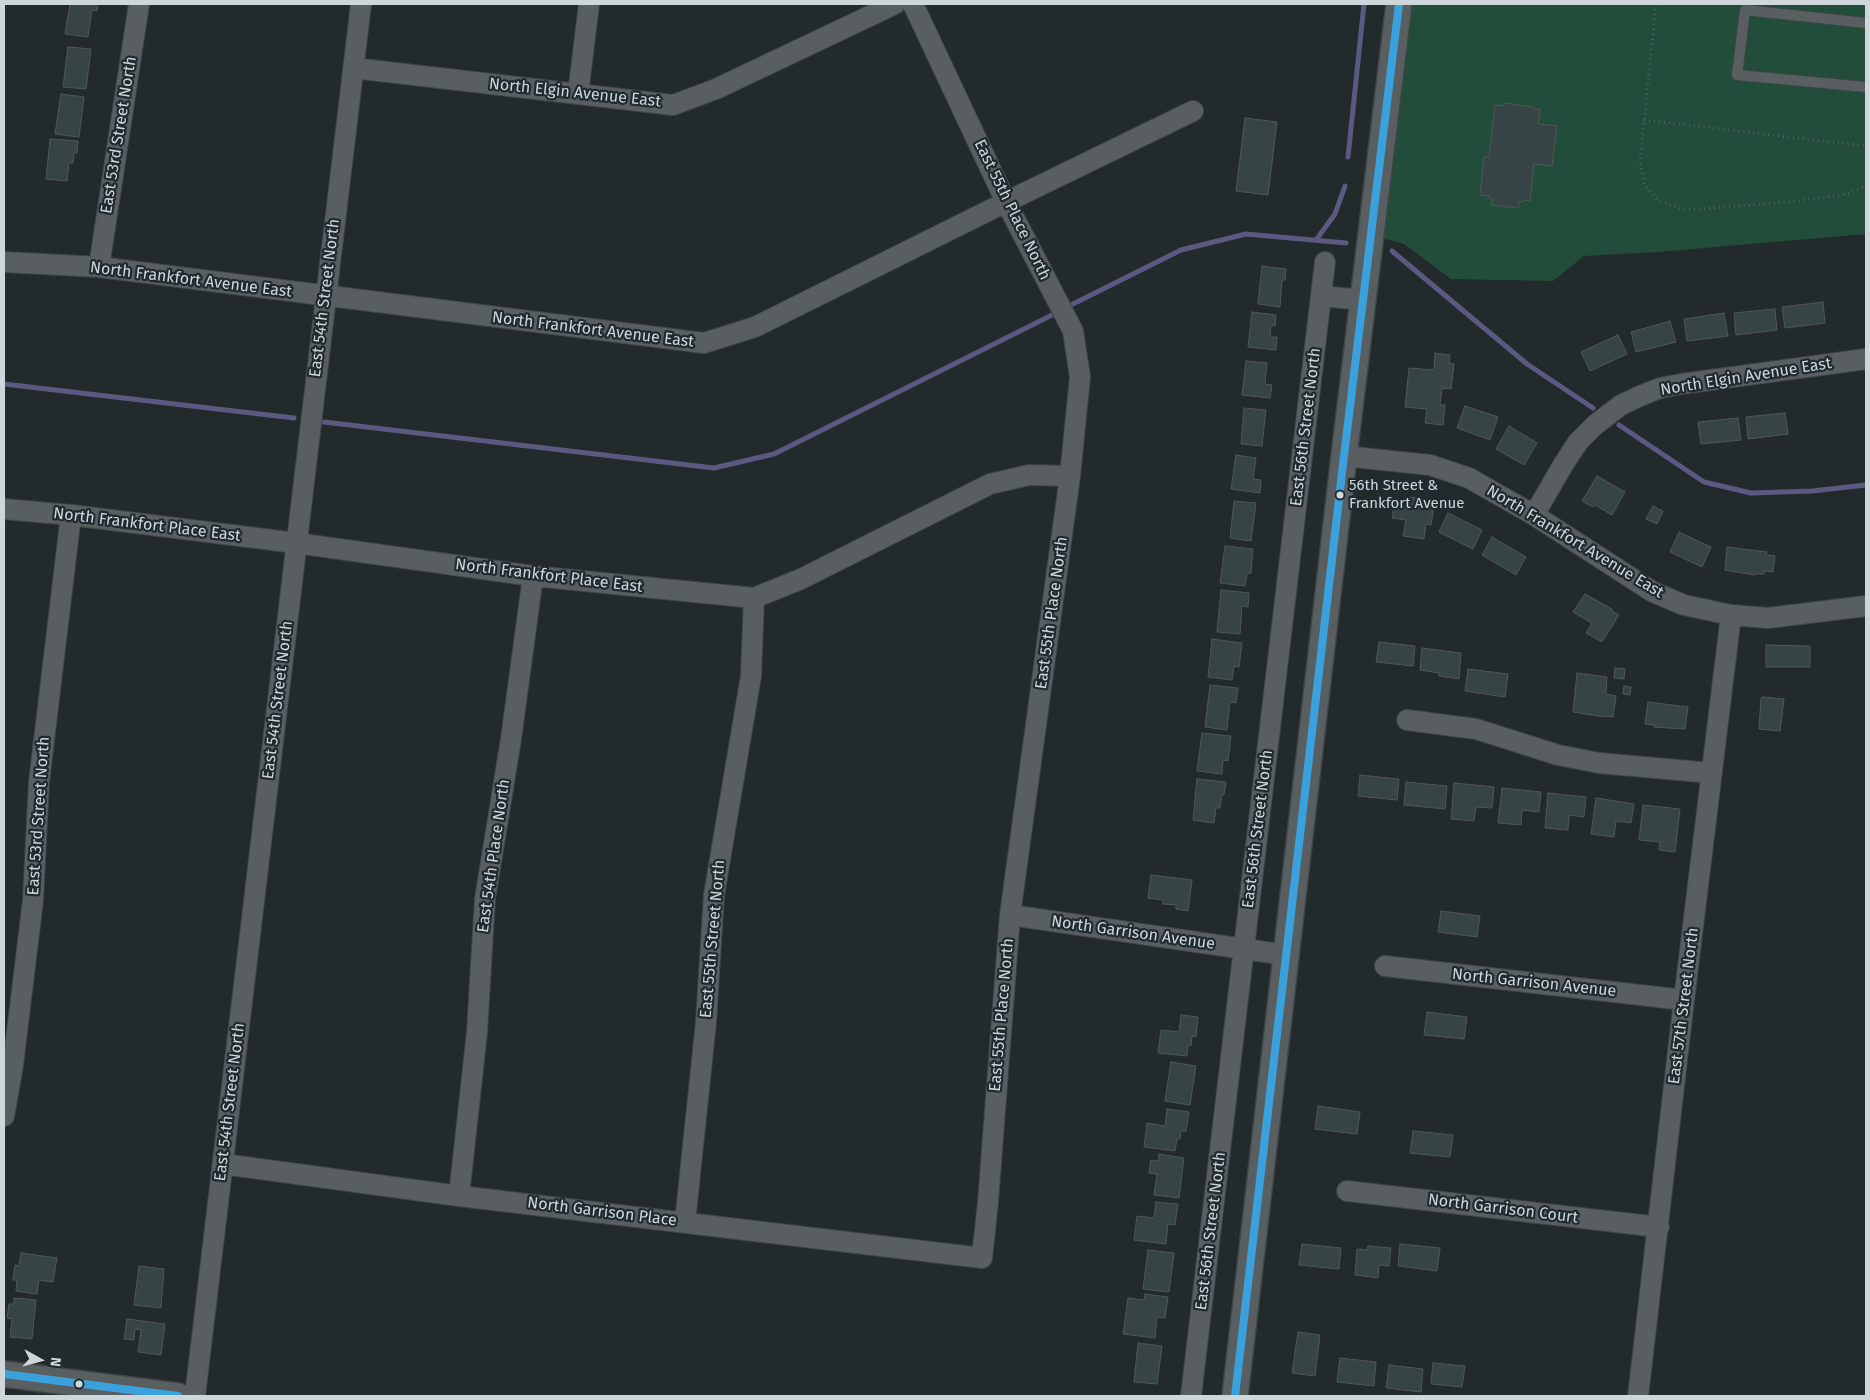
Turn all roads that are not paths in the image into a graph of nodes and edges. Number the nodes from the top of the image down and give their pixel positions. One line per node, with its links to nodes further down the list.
1 (139, 4): 15 (street, East 53rd Street North)
2 (361, 4): 8 (street, East 54th Street North)
3 (588, 4): 10 (street)
4 (895, 4): 10 (street, North Elgin Avenue East)
5 (913, 4): 12 (street, East 55th Place North)
6 (1399, 4): 18 (street)
7 (1866, 23): 9 (lane)
8 (353, 68): 10 (street, North Elgin Avenue East); 17 (street, East 54th Street North)
9 (1866, 87)
10 (578, 94)
11 (1193, 111): 12 (street, North Frankfort Avenue East)
12 (1006, 202): 17 (street, North Frankfort Avenue East); 21 (street, East 55th Place North)
13 (4, 262): 15 (street, North Frankfort Avenue East)
14 (1325, 262): 16 (street, East 56th Street North)
15 (100, 267): 17 (street, North Frankfort Avenue East)
16 (1321, 296): 18 (street); 33 (street, East 56th Street North)
17 (326, 297): 25 (street, East 54th Street North)
18 (1363, 300): 20 (street)
19 (1866, 359): 24 (street, North Elgin Avenue East)
20 (1344, 456): 24 (street, North Frankfort Avenue East); 34 (street)
21 (1070, 476): 27 (street, North Frankfort Place East); 32 (street, East 55th Place North)
22 (4, 509): 23 (street, North Frankfort Place East)
23 (71, 515): 25 (street, North Frankfort Place East); 37 (street, East 53rd Street North)
24 (1534, 515): 29 (street, North Frankfort Avenue East)
25 (296, 543): 26 (street, North Frankfort Place East); 38 (street, East 54th Street North)
26 (533, 576): 27 (street, North Frankfort Place East); 40 (street, East 54th Place North)
27 (754, 598): 41 (street, East 55th Street North)
28 (1866, 606): 29 (street, North Frankfort Avenue East)
29 (1731, 615): 31 (street, East 57th Street North)
30 (1407, 720): 31 (street)
31 (1712, 773): 36 (street, East 57th Street North)
32 (1010, 915): 33 (street, North Garrison Avenue); 43 (street, East 55th Place North)
33 (1244, 950): 34 (street, North Garrison Avenue); 47 (street, East 56th Street North)
34 (1286, 955): 48 (street)
35 (1385, 966): 36 (street, North Garrison Avenue)
36 (1684, 1000): 42 (street, East 57th Street North)
37 (4, 1116)
38 (223, 1164): 40 (street, North Garrison Place); 46 (street, East 54th Street North)
39 (1346, 1191): 42 (street, North Garrison Court)
40 (459, 1196): 41 (street, North Garrison Place)
41 (685, 1222): 43 (street, North Garrison Place)
42 (1658, 1227): 49 (street, East 57th Street North)
43 (982, 1258)
44 (4, 1374): 45 (street)
45 (178, 1396)
46 (195, 1396)
47 (1192, 1396)
48 (1235, 1396)
49 (1638, 1396)

